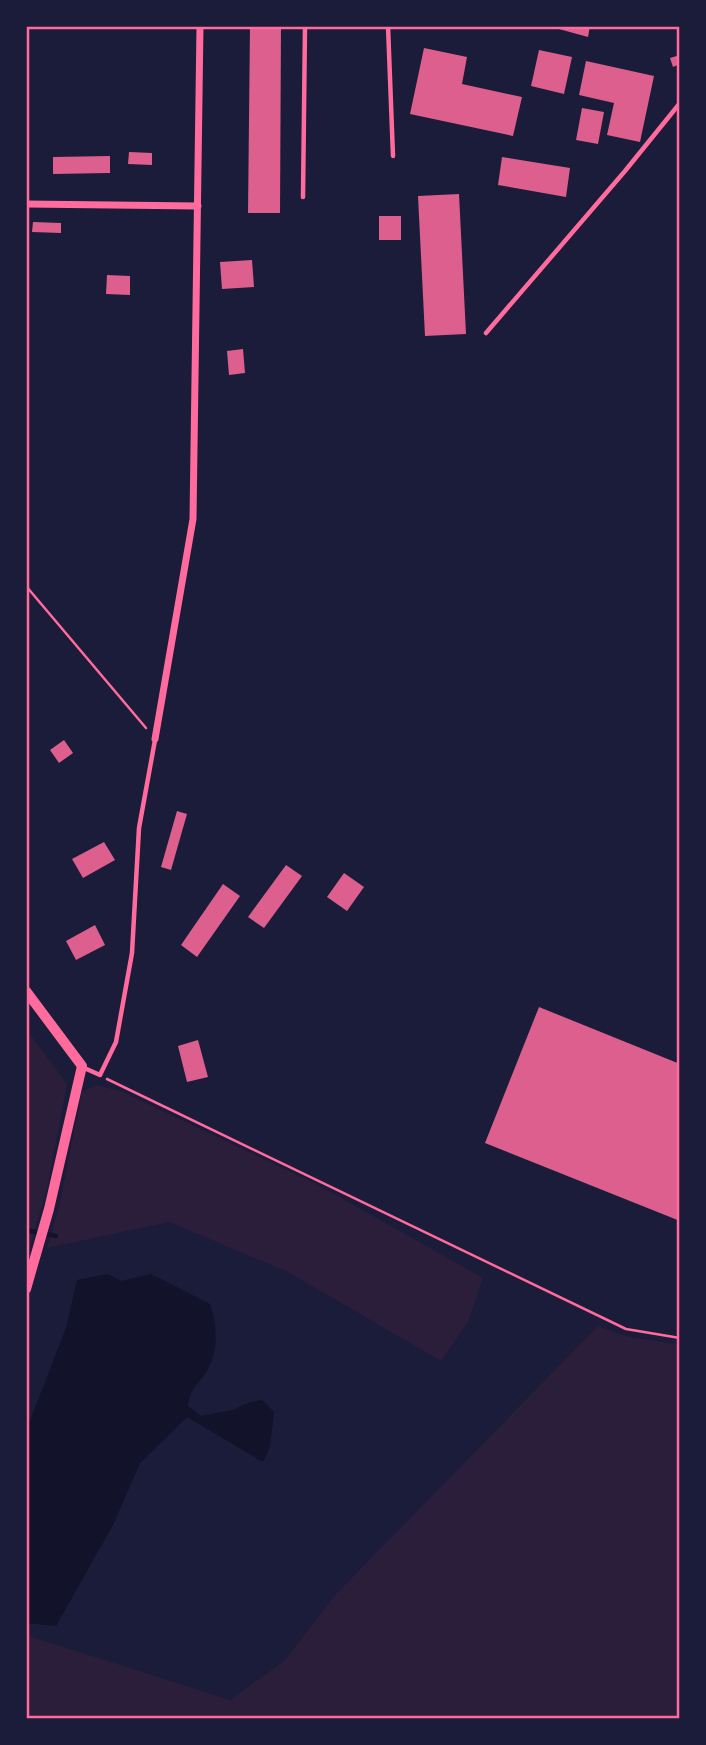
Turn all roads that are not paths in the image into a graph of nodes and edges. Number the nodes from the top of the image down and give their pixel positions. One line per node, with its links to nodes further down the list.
1 (200, 26): 8 (street)
2 (304, 26): 6 (lane)
3 (388, 26): 5 (lane)
4 (680, 103): 9 (lane)
5 (393, 156)
6 (303, 197)
7 (26, 204): 8 (street)
8 (198, 206): 10 (street)
9 (486, 333)
10 (155, 739): 12 (lane)
11 (26, 992): 12 (street)
12 (82, 1066): 13 (street)
13 (26, 1289)

